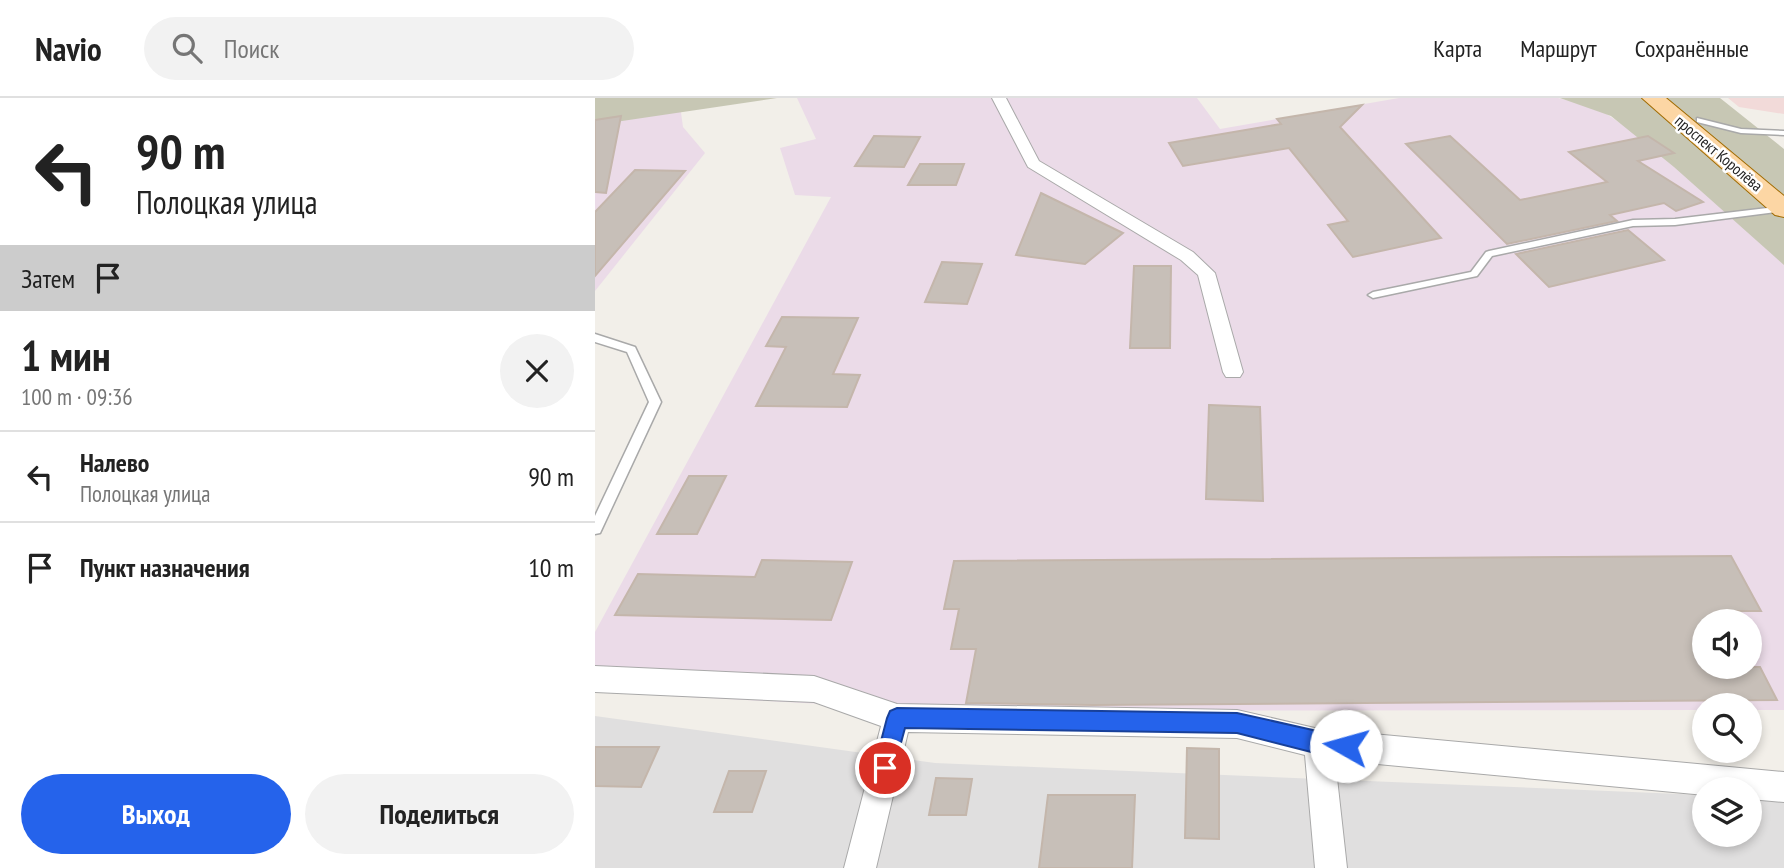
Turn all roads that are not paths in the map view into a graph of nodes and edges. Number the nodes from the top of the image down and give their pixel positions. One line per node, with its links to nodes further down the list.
1 (999, 98): 10 (street)
2 (1653, 98): 7 (main road, проспект Королёва)
3 (1673, 98): 4 (main road, проспект Королёва)
4 (1700, 120): 5 (lane); 6 (main road, проспект Королёва)
5 (1784, 133)
6 (1784, 191)
7 (1784, 209): 8 (lane)
8 (1373, 295)
9 (595, 338): 11 (lane)
10 (1233, 372)
11 (595, 528)
12 (595, 679): 13 (street)
13 (897, 718): 14 (street); 16 (street)
14 (1319, 744): 15 (street); 17 (street)
15 (1784, 787)
16 (860, 868)
17 (1331, 868)

